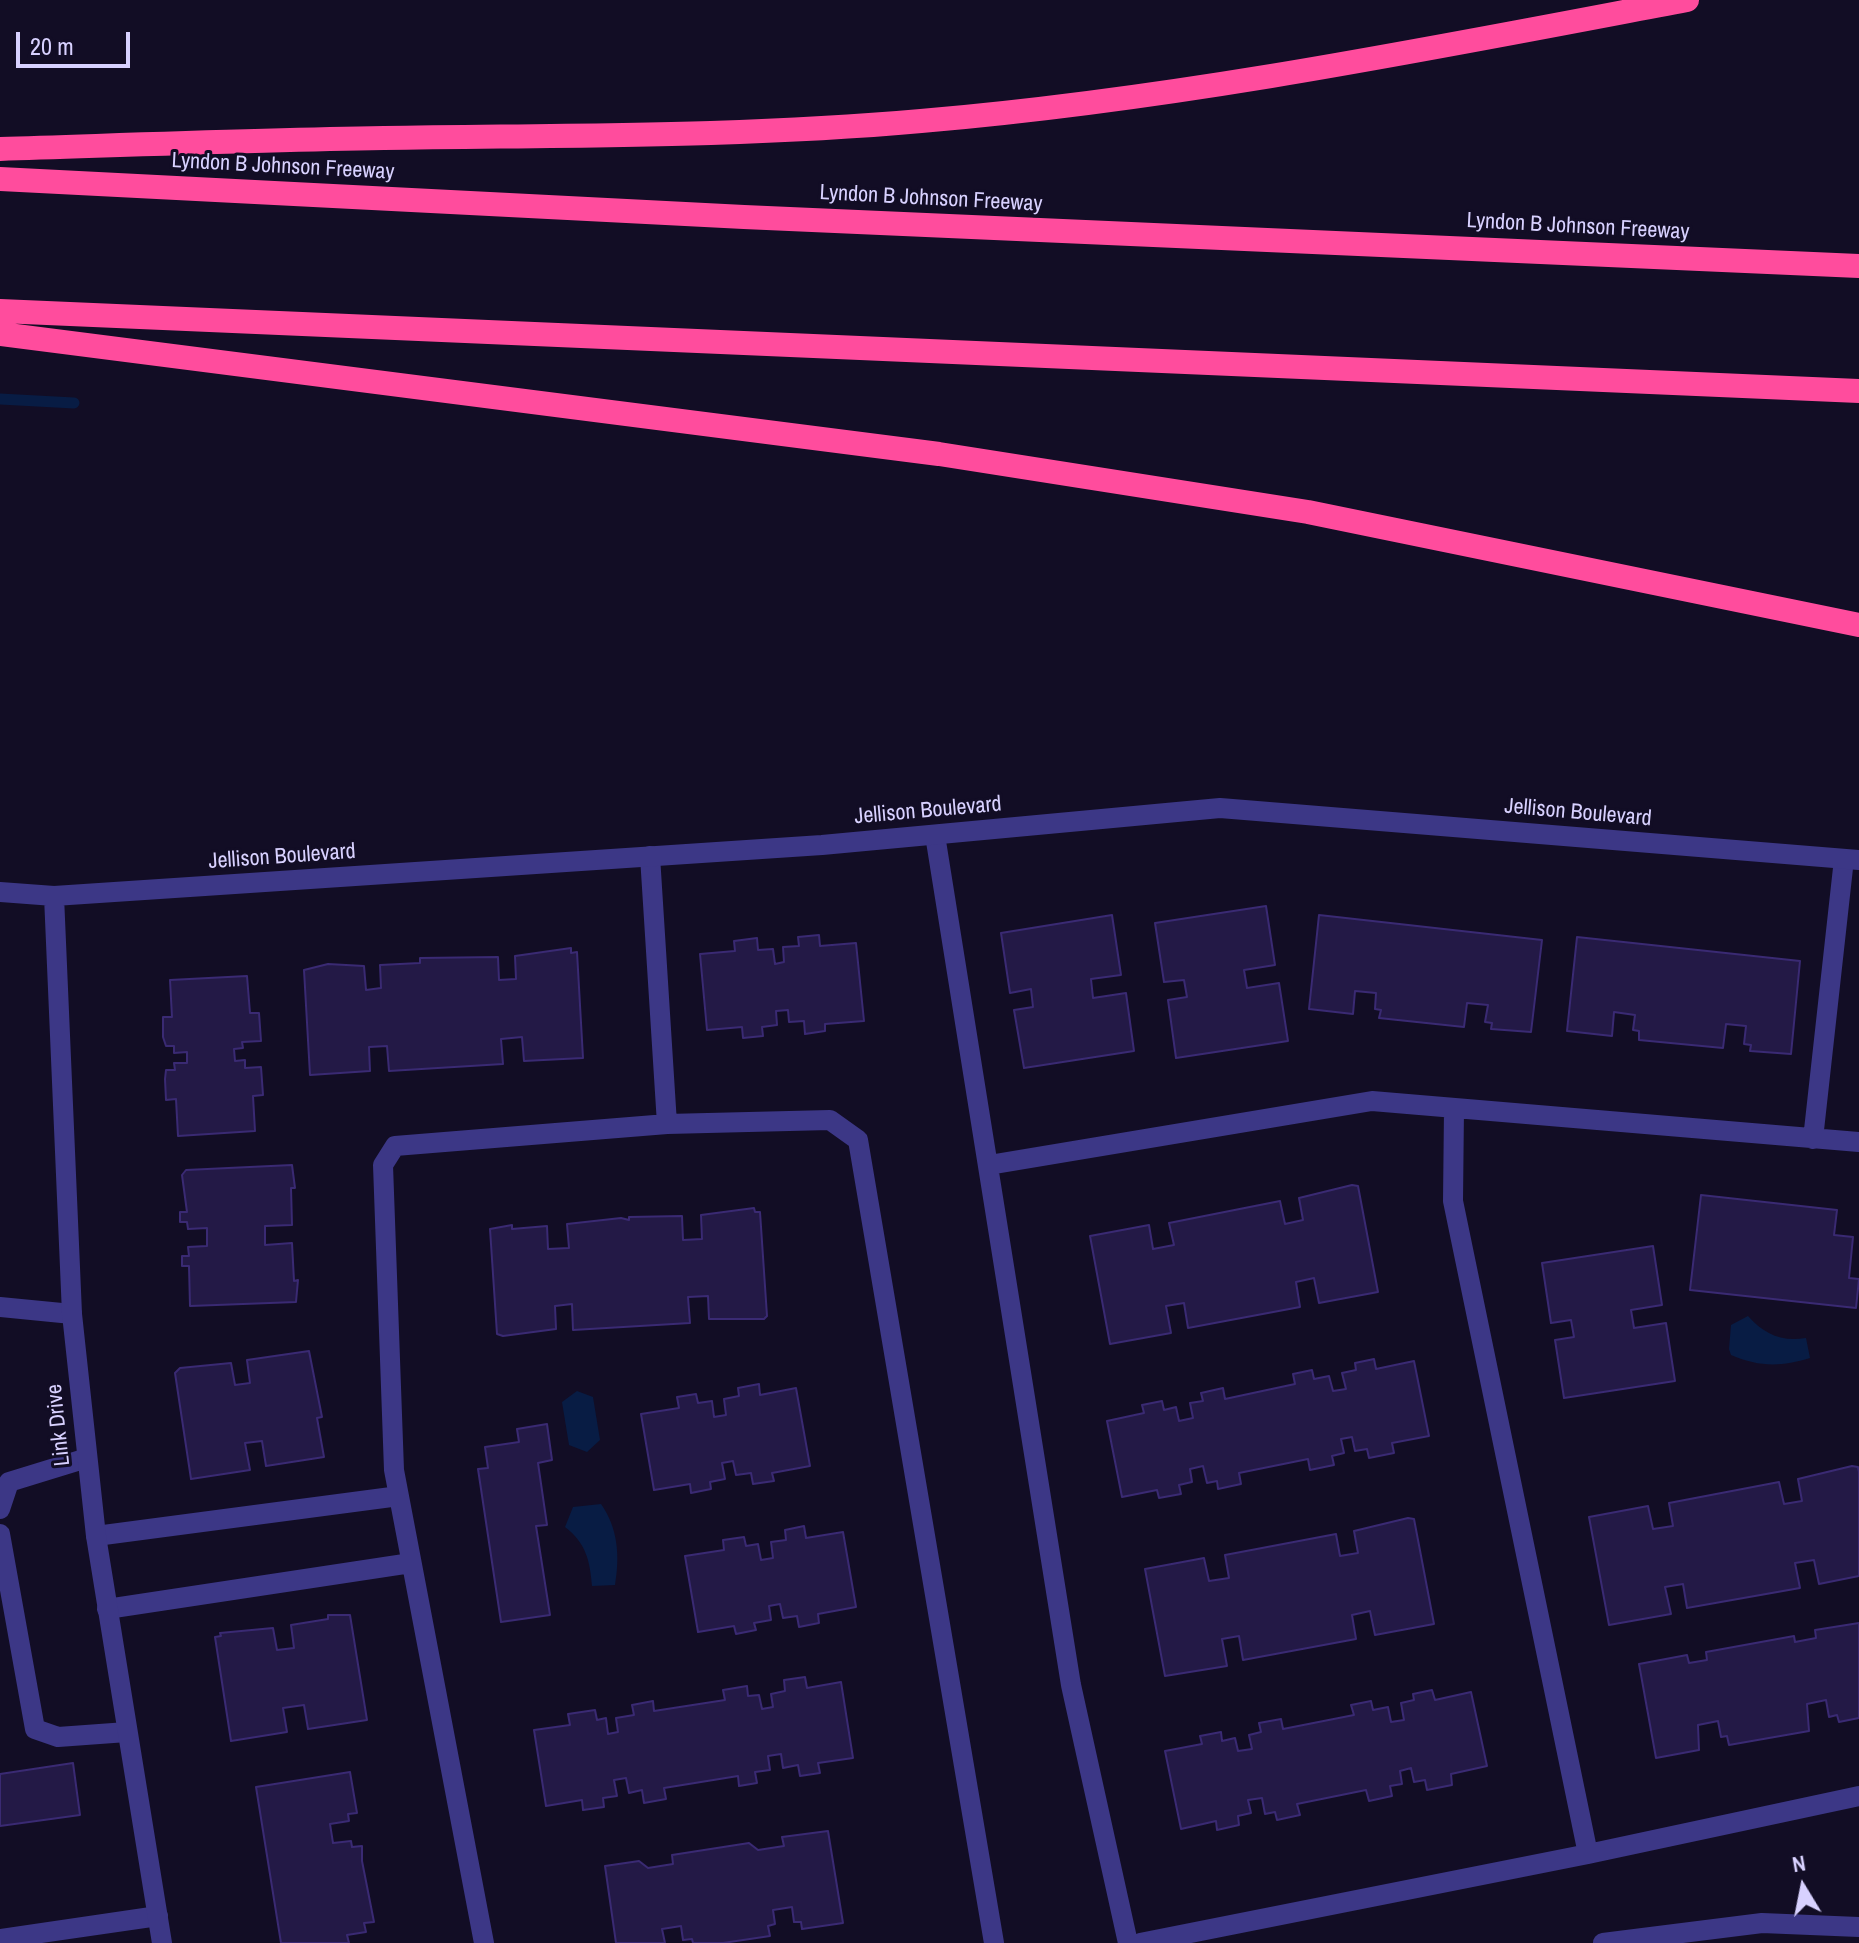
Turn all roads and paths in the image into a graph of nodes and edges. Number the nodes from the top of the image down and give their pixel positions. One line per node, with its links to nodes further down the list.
1 (1687, 0): 2 (highway)
2 (0, 149)
3 (0, 179): 4 (highway, Lyndon B Johnson Freeway)
4 (1859, 266)
5 (0, 311): 7 (highway)
6 (0, 334): 8 (highway)
7 (1859, 391)
8 (1859, 625)
9 (935, 835): 10 (street, Jellison Boulevard); 11 (street, Jellison Boulevard); 18 (street)
10 (650, 856): 13 (street, Jellison Boulevard); 15 (street)
11 (1852, 859): 16 (street)
12 (0, 892): 13 (street, Jellison Boulevard)
13 (54, 896): 20 (street, Link Drive)
14 (1454, 1109): 16 (street); 18 (street); 30 (street)
15 (667, 1124): 22 (street); 37 (street)
16 (1813, 1139): 17 (street)
17 (1859, 1142)
18 (989, 1165): 38 (street)
19 (0, 1307): 20 (street)
20 (72, 1314): 21 (street, Link Drive)
21 (87, 1458): 23 (street); 25 (street, Link Drive)
22 (399, 1496): 25 (street); 26 (street)
23 (0, 1509)
24 (0, 1534): 28 (street)
25 (96, 1536): 27 (street, Link Drive)
26 (411, 1563): 27 (street); 36 (street)
27 (107, 1609): 28 (street, Link Drive)
28 (127, 1732): 31 (street, Link Drive)
29 (1859, 1796): 30 (street)
30 (1588, 1854): 34 (street)
31 (158, 1916): 33 (street); 35 (street, Link Drive)
32 (1859, 1927): 40 (street)
33 (0, 1939)
34 (1176, 1939): 39 (street)
35 (162, 1943)
36 (484, 1943)
37 (994, 1943)
38 (1128, 1943)
39 (1140, 1943)
40 (1603, 1943)

